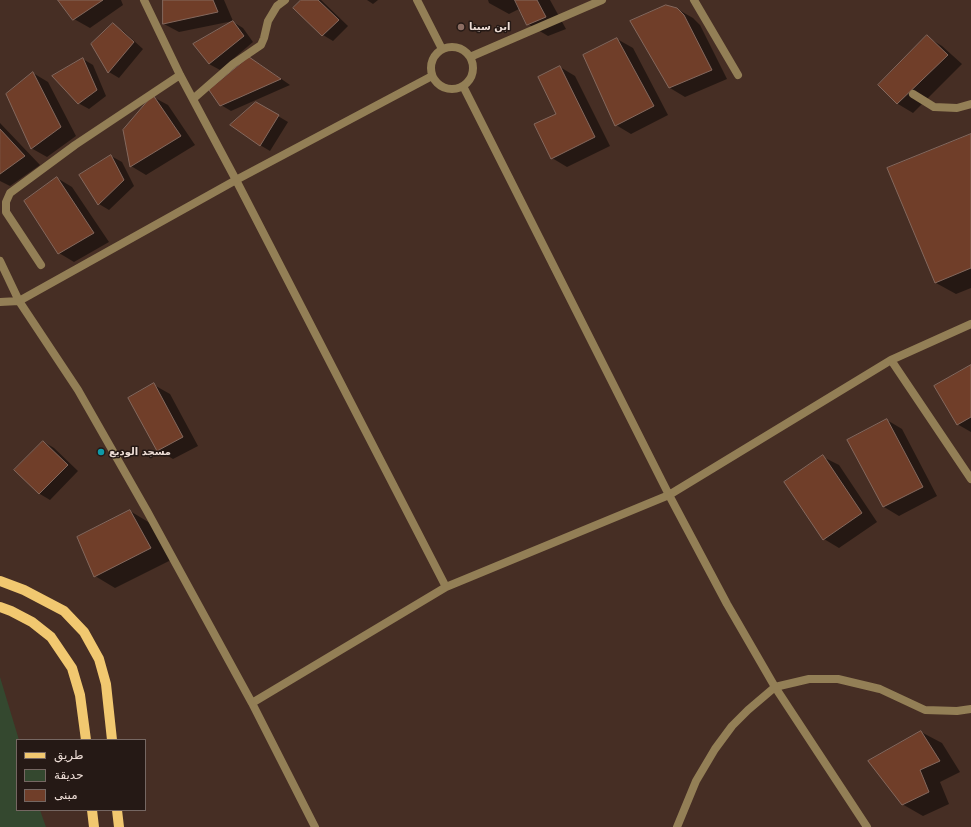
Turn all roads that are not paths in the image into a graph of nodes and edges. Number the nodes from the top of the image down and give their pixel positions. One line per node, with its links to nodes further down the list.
1 (144, 0): 8 (street)
2 (285, 0): 13 (street)
3 (417, 0): 6 (street)
4 (602, 0): 7 (street)
5 (694, 0): 9 (street)
6 (442, 49): 7 (street); 10 (street)
7 (470, 57): 11 (street)
8 (180, 75): 13 (street); 17 (street)
9 (738, 75)
10 (432, 76): 11 (street); 15 (street)
11 (463, 86): 23 (street)
12 (913, 94): 14 (street)
13 (193, 100): 15 (street)
14 (971, 104)
15 (236, 180): 18 (street); 25 (street)
16 (0, 261): 18 (street)
17 (41, 265)
18 (19, 301): 19 (street); 28 (street)
19 (0, 302)
20 (971, 324): 21 (street)
21 (891, 360): 22 (street); 23 (street)
22 (971, 479)
23 (668, 495): 25 (street); 27 (street)
24 (0, 581): 31 (main road)
25 (446, 587): 28 (street)
26 (0, 607): 30 (main road)
27 (775, 687): 29 (street); 37 (street); 38 (street)
28 (252, 703): 36 (street)
29 (971, 709)
30 (86, 739)
31 (112, 739)
32 (92, 811): 34 (main road)
33 (118, 811): 35 (main road)
34 (94, 827)
35 (119, 827)
36 (315, 827)
37 (677, 827)
38 (867, 827)

